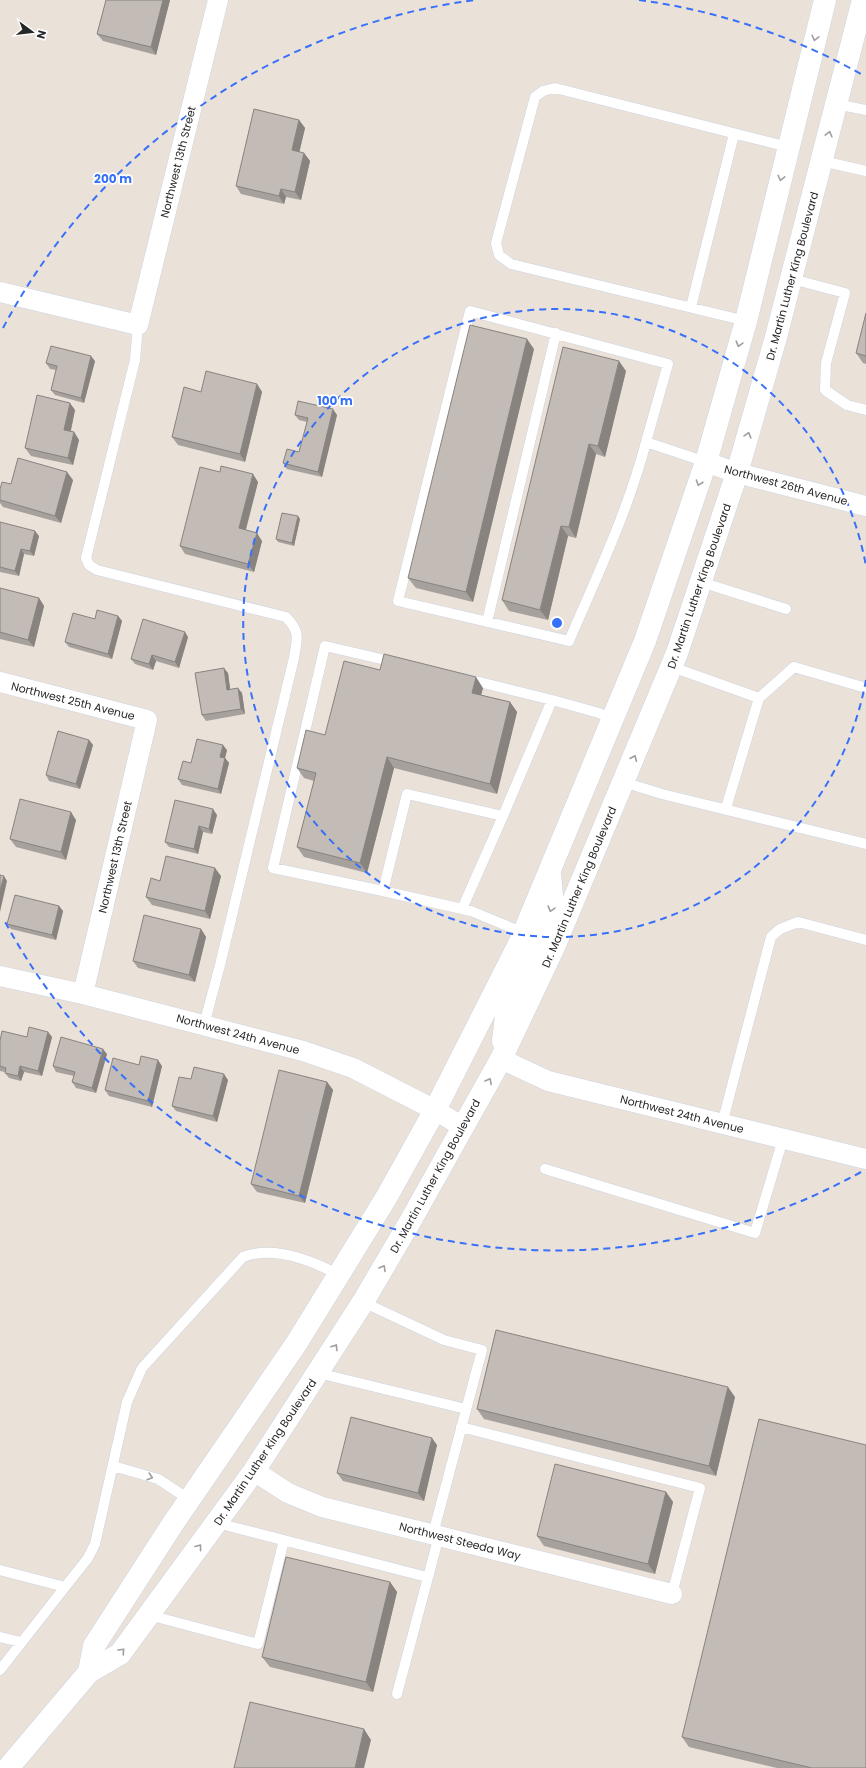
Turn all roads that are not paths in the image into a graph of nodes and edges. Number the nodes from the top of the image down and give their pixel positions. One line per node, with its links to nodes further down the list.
1 (218, 0): 14 (street, Northwest 13th Street)
2 (825, 0): 7 (main road, Dr. Martin Luther King Boulevard, one-way to 7)
3 (863, 0): 4 (main road, Dr. Martin Luther King Boulevard)
4 (836, 104): 5 (lane); 8 (main road, Dr. Martin Luther King Boulevard, one-way to 4)
5 (866, 110)
6 (734, 134): 7 (lane); 12 (lane); 12 (lane)
7 (788, 148): 13 (main road, Dr. Martin Luther King Boulevard, one-way to 13)
8 (822, 161): 9 (lane); 10 (main road, Dr. Martin Luther King Boulevard)
9 (866, 171)
10 (792, 279): 16 (lane); 19 (main road, Dr. Martin Luther King Boulevard, one-way to 10)
11 (0, 292): 14 (street)
12 (692, 307): 13 (lane)
13 (746, 321): 18 (main road, Dr. Martin Luther King Boulevard, one-way to 18)
14 (138, 325): 44 (lane)
15 (556, 334): 17 (lane); 23 (lane); 23 (lane)
16 (866, 410)
17 (646, 442): 18 (lane); 23 (lane)
18 (706, 462): 19 (street, Northwest 26th Avenue); 31 (main road, Dr. Martin Luther King Boulevard, one-way to 31)
19 (737, 473): 20 (street, Northwest 26th Avenue); 21 (main road, Dr. Martin Luther King Boulevard)
20 (866, 506)
21 (701, 582): 22 (lane); 25 (main road, Dr. Martin Luther King Boulevard)
22 (786, 609)
23 (487, 622)
24 (401, 664): 38 (lane)
25 (672, 667): 29 (lane); 33 (main road, Dr. Martin Luther King Boulevard, one-way to 25)
26 (454, 676): 30 (lane)
27 (0, 682): 32 (street, Northwest 25th Avenue)
28 (866, 688): 29 (lane)
29 (759, 698): 34 (lane)
30 (552, 700): 31 (lane); 35 (lane)
31 (612, 719): 37 (main road, Dr. Martin Luther King Boulevard)
32 (147, 720): 43 (street, Northwest 13th Street)
33 (623, 782): 34 (lane); 45 (main road, Dr. Martin Luther King Boulevard)
34 (726, 808): 36 (lane)
35 (503, 816): 38 (lane); 39 (lane)
36 (866, 844)
37 (550, 871): 40 (main road, Dr. Martin Luther King Boulevard); 45 (main road, one-way to 45)
38 (383, 891): 39 (lane)
39 (462, 909): 40 (lane)
40 (524, 933): 46 (main road, Dr. Martin Luther King Boulevard)
41 (866, 940): 47 (lane)
42 (0, 976): 43 (street, Northwest 24th Avenue)
43 (83, 994): 44 (street, Northwest 24th Avenue)
44 (204, 1025): 46 (street, Northwest 24th Avenue)
45 (501, 1059): 47 (street, Northwest 24th Avenue); 48 (main road, Dr. Martin Luther King Boulevard, one-way to 45)
46 (436, 1110): 48 (street, Northwest 24th Avenue); 52 (main road, Dr. Martin Luther King Boulevard)
47 (722, 1124): 49 (street, Northwest 24th Avenue)
48 (463, 1127): 53 (main road, Dr. Martin Luther King Boulevard, one-way to 48)
49 (783, 1139): 50 (street, Northwest 24th Avenue); 51 (lane)
50 (866, 1159)
51 (545, 1170)
52 (338, 1275): 57 (lane); 59 (main road, Dr. Martin Luther King Boulevard)
53 (363, 1302): 54 (main road, Dr. Martin Luther King Boulevard, one-way to 53); 55 (lane)
54 (318, 1374): 55 (lane); 58 (main road, Dr. Martin Luther King Boulevard)
55 (466, 1410): 56 (lane)
56 (461, 1427): 61 (lane); 66 (lane)
57 (113, 1466): 59 (lane, one-way to 59); 65 (lane)
58 (254, 1471): 60 (main road, Dr. Martin Luther King Boulevard); 61 (street, Northwest Steeda Way)
59 (190, 1500): 71 (main road, Dr. Martin Luther King Boulevard)
60 (217, 1523): 62 (lane); 67 (main road, Dr. Martin Luther King Boulevard, one-way to 60)
61 (436, 1535): 64 (lane); 66 (street, Northwest Steeda Way)
62 (284, 1540): 64 (lane); 67 (lane)
63 (0, 1570): 65 (lane)
64 (427, 1578): 72 (lane)
65 (65, 1587): 69 (lane)
66 (672, 1594)
67 (149, 1615): 71 (main road, Dr. Martin Luther King Boulevard, one-way to 67)
68 (0, 1637): 69 (lane)
69 (21, 1642): 70 (lane)
70 (0, 1670)
71 (89, 1672): 73 (main road, Dr. Martin Luther King Boulevard)
72 (397, 1694)
73 (8, 1768)

